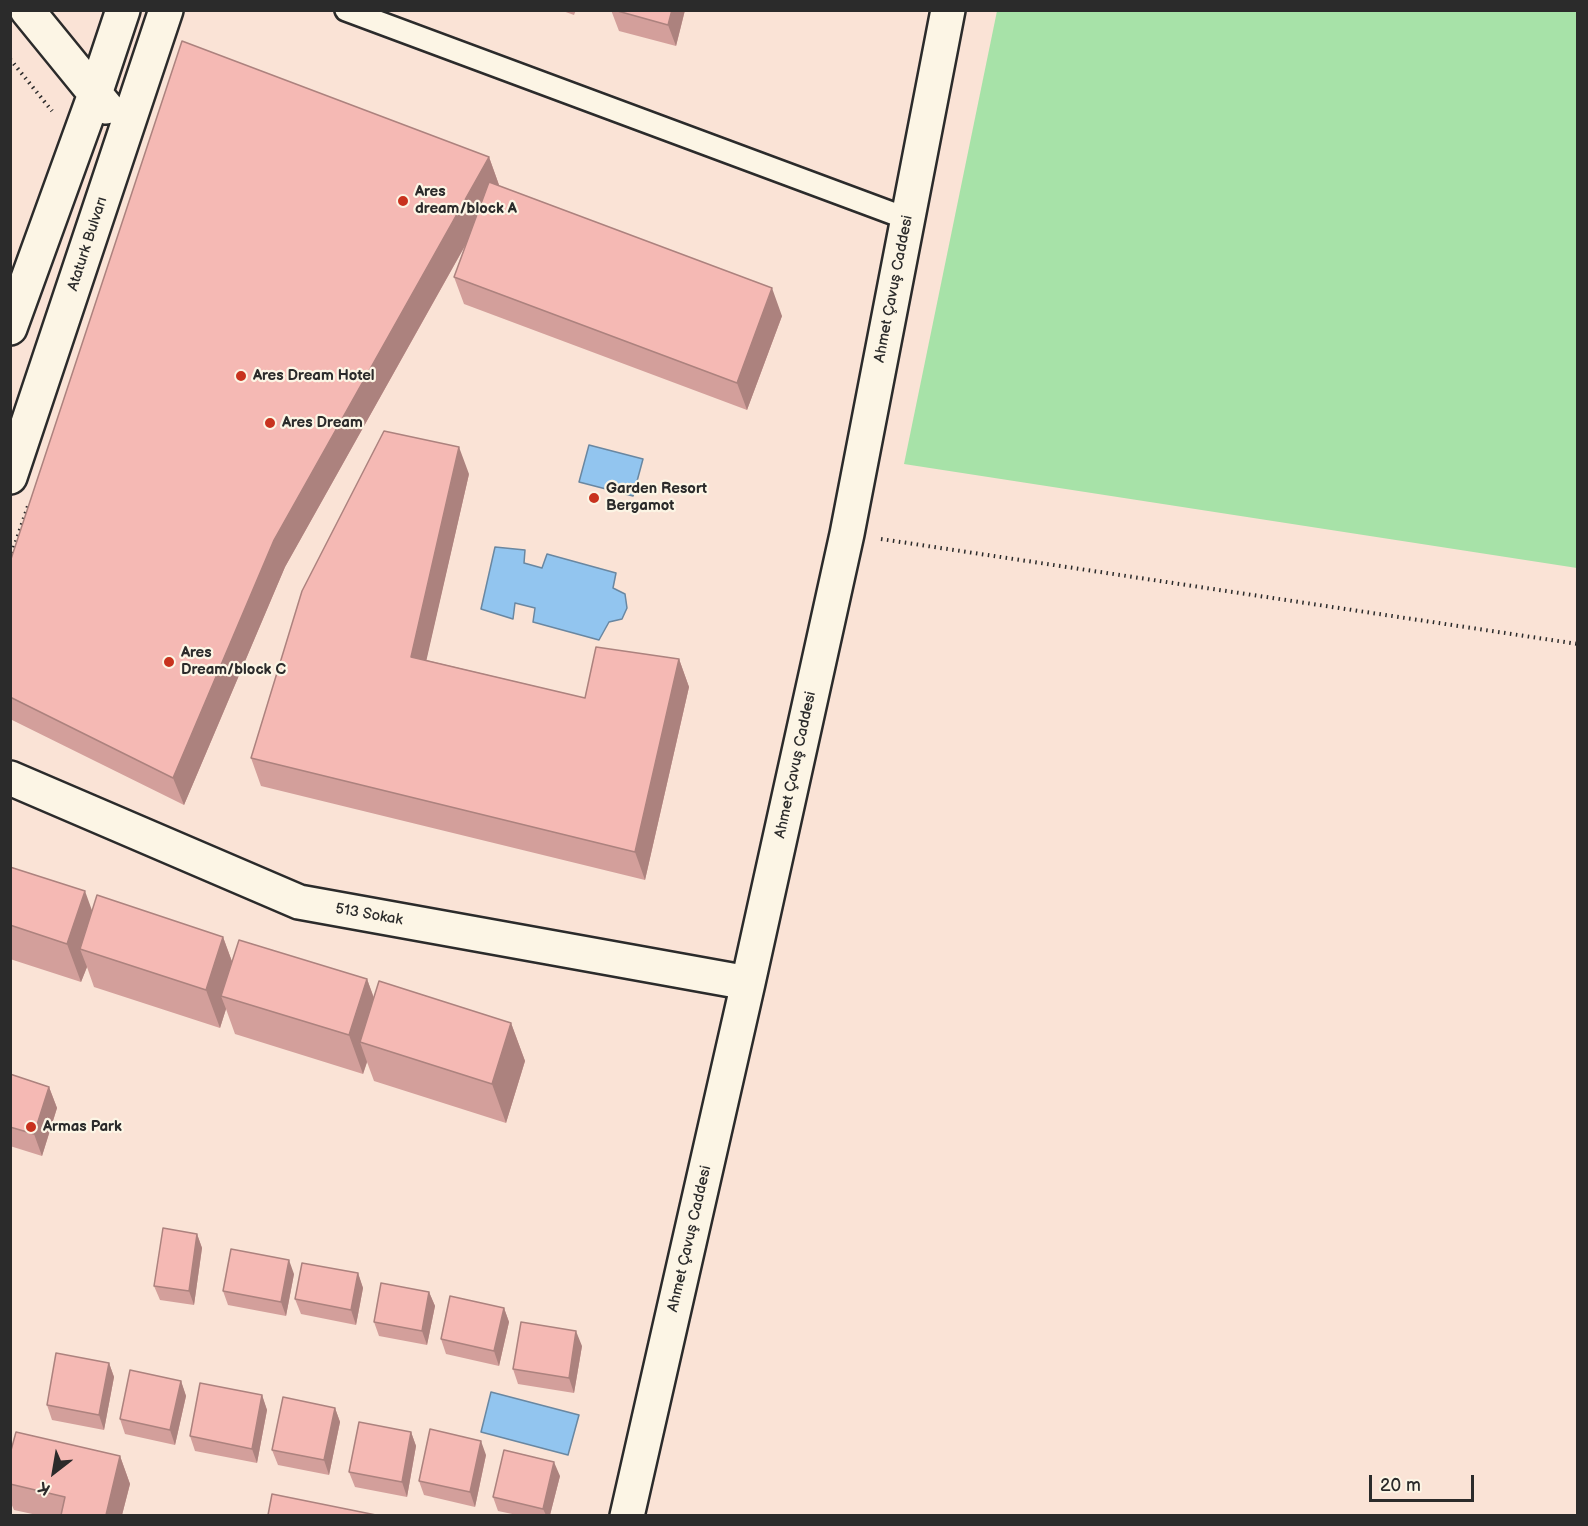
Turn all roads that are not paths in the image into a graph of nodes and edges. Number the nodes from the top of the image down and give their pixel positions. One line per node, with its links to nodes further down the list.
1 (27, 10): 6 (street)
2 (123, 10): 6 (street)
3 (166, 10): 7 (street, Ataturk Bulvarı)
4 (346, 10): 8 (lane)
5 (948, 10): 8 (street, Ahmet Çavuş Caddesi)
6 (95, 94): 7 (street); 9 (street)
7 (126, 131): 10 (street, Ataturk Bulvarı)
8 (908, 219): 12 (street, Ahmet Çavuş Caddesi)
9 (10, 328)
10 (10, 477)
11 (10, 778): 12 (street, 513 Sokak)
12 (748, 983): 13 (street, Ahmet Çavuş Caddesi)
13 (627, 1515)

